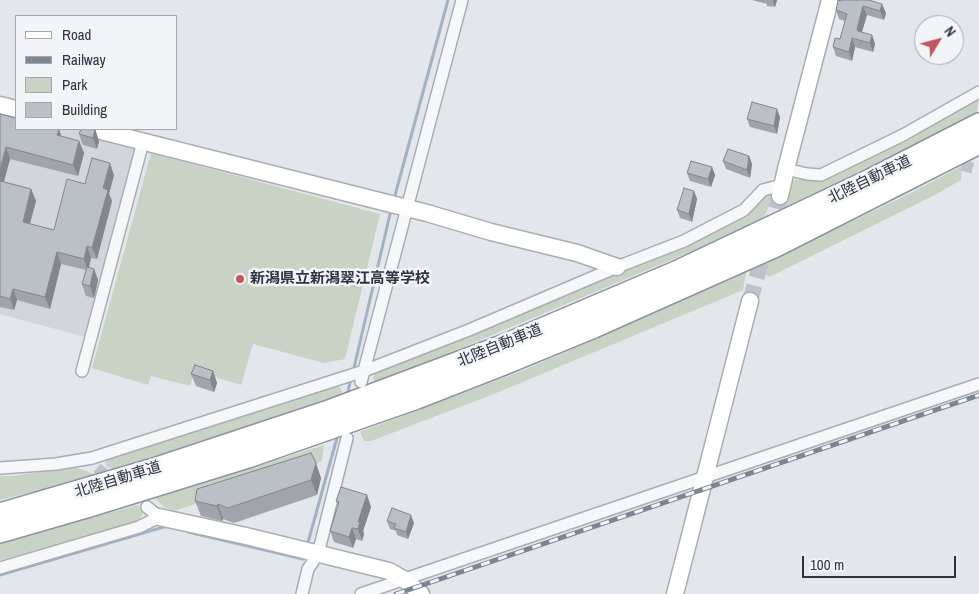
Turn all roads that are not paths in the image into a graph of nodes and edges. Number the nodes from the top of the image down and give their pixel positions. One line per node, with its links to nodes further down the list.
1 (462, 0): 12 (street)
2 (830, 0): 10 (street)
3 (979, 92): 10 (street)
4 (0, 105): 5 (street)
5 (15, 109)
6 (979, 124): 22 (highway, 北陸自動車道)
7 (97, 130): 8 (street)
8 (143, 142): 12 (street); 15 (street)
9 (979, 143): 23 (highway, 北陸自動車道)
10 (786, 169): 11 (street)
11 (781, 191): 13 (street)
12 (408, 208): 13 (street); 16 (street)
13 (617, 267): 16 (street)
14 (750, 301): 20 (street)
15 (82, 371)
16 (363, 376): 19 (street)
17 (979, 384): 20 (street)
18 (347, 438): 24 (street)
19 (0, 468)
20 (706, 477): 26 (street); 30 (street)
21 (153, 512): 24 (street); 25 (street)
22 (0, 514)
23 (0, 532)
24 (318, 554): 26 (street); 27 (street)
25 (0, 568)
26 (405, 580): 28 (street); 29 (street)
27 (302, 594)
28 (362, 594)
29 (421, 594)
30 (675, 594)

